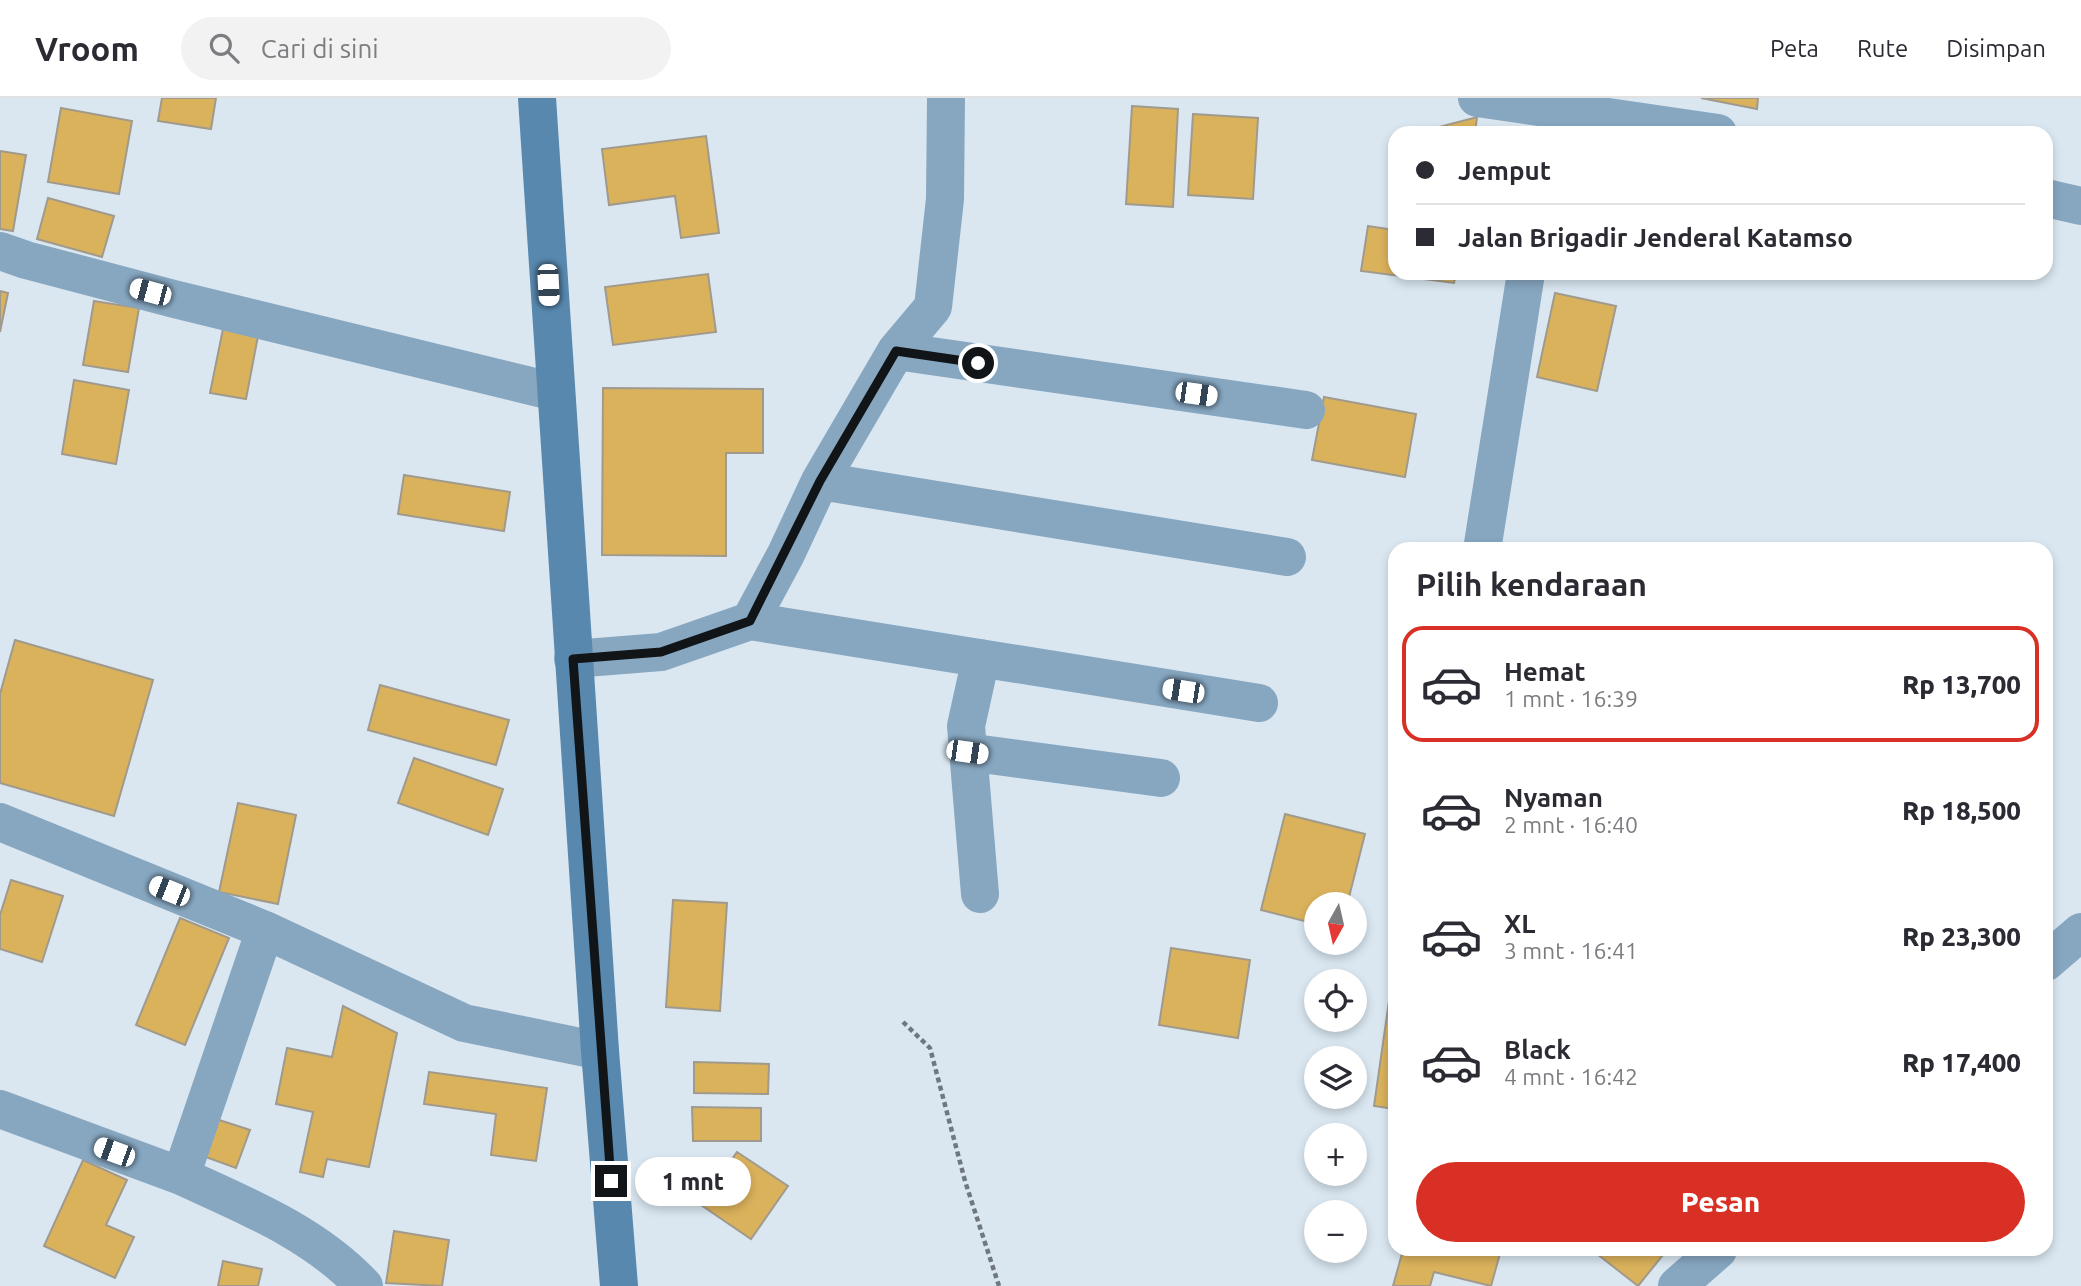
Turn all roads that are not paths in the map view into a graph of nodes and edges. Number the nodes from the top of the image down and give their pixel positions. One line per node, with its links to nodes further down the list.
1 (537, 98): 11 (main road)
2 (946, 98): 10 (street)
3 (1477, 98): 4 (street)
4 (1550, 114): 5 (street)
5 (1656, 126)
6 (2053, 200): 7 (street)
7 (2081, 206)
8 (0, 251): 11 (street)
9 (1524, 280): 14 (street)
10 (896, 351): 12 (street); 13 (street)
11 (555, 392): 18 (main road)
12 (1306, 410)
13 (820, 481): 15 (street); 16 (street)
14 (1483, 542)
15 (1287, 557)
16 (750, 621): 17 (street); 18 (street)
17 (981, 658): 19 (street); 20 (street)
18 (573, 659): 27 (main road)
19 (1259, 703)
20 (967, 752): 21 (street); 23 (street)
21 (1161, 778)
22 (0, 822): 24 (street)
23 (980, 894)
24 (265, 930): 27 (street); 29 (street)
25 (2081, 932): 26 (street)
26 (2053, 956)
27 (600, 1051): 32 (main road)
28 (0, 1109): 29 (street)
29 (181, 1176): 31 (street)
30 (1711, 1256): 33 (street)
31 (364, 1286)
32 (619, 1286)
33 (1677, 1286)

